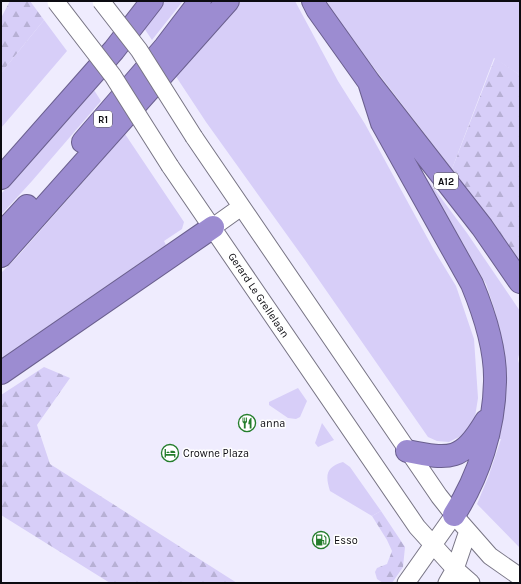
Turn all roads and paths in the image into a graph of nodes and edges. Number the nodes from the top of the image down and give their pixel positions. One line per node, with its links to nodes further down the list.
1 (55, 1): 10 (street, Gerard Le Grellelaan, bridge)
2 (101, 1): 9 (street, bridge)
3 (152, 1): 8 (highway)
4 (200, 1): 11 (highway, R1)
5 (228, 1): 12 (highway)
6 (315, 5): 7 (highway, A12)
7 (369, 82): 13 (highway, A12); 15 (highway)
8 (1, 178)
9 (241, 207): 10 (street); 16 (street)
10 (213, 227): 14 (highway); 19 (street, Gerard Le Grellelaan)
11 (1, 234)
12 (1, 256)
13 (520, 282)
14 (1, 373)
15 (493, 409): 16 (highway); 17 (highway)
16 (407, 451): 17 (street)
17 (454, 515): 18 (street); 19 (street)
18 (468, 531): 20 (street); 21 (street)
19 (433, 545): 20 (street, Gerard Le Grellelaan); 22 (street)
20 (451, 576): 23 (street, Gerard Le Grellelaan)
21 (520, 577)
22 (406, 583)
23 (471, 583)

